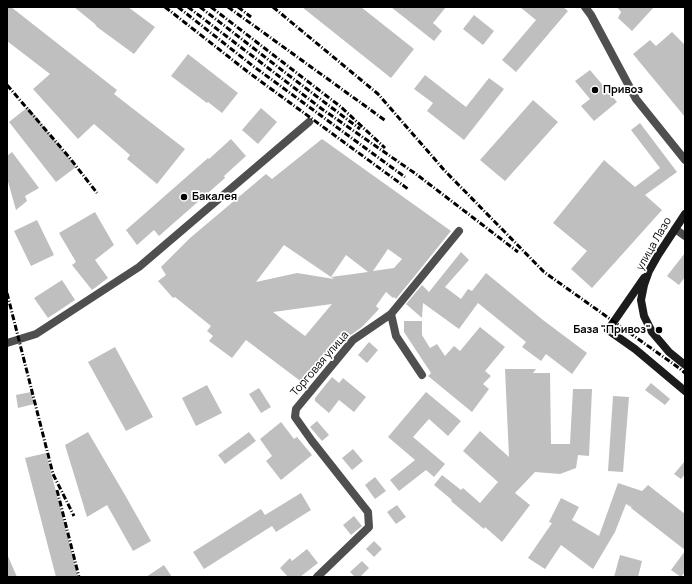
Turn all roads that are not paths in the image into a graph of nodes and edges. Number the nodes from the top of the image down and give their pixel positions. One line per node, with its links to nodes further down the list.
1 (585, 7): 3 (street)
2 (309, 122): 10 (street)
3 (685, 160)
4 (685, 214): 5 (main road, улица Лазо)
5 (675, 229): 7 (street); 8 (main road, улица Лазо)
6 (459, 231): 9 (street, Торговая улица)
7 (685, 236)
8 (649, 271): 11 (main road, улица Лазо); 13 (main road)
9 (391, 314): 12 (street); 14 (street, Торговая улица)
10 (7, 343)
11 (685, 365)
12 (422, 375)
13 (685, 391)
14 (317, 577)

